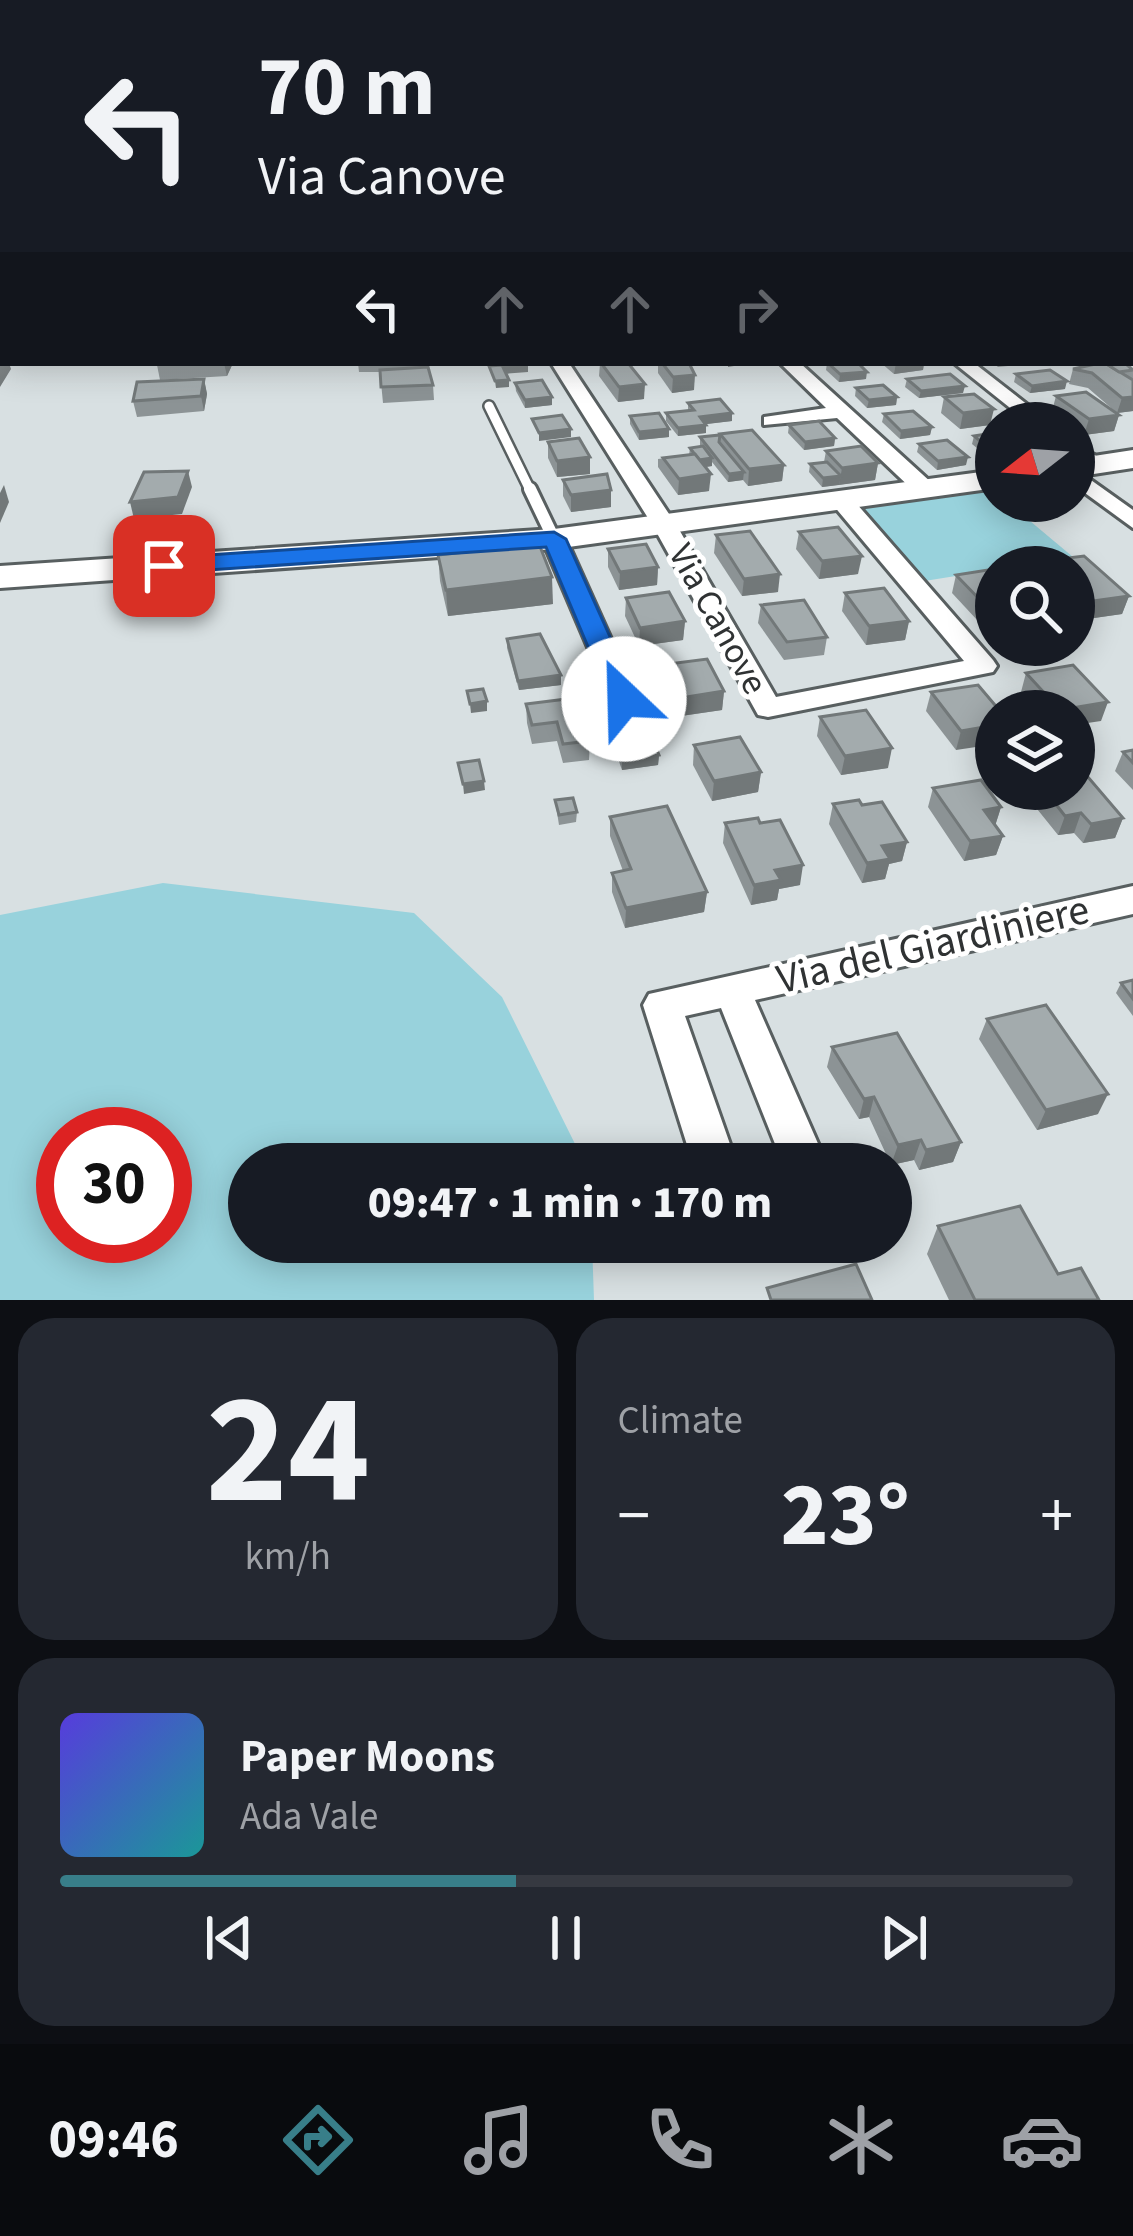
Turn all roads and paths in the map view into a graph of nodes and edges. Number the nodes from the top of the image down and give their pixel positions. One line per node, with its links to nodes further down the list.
1 (562, 366): 15 (street)
2 (791, 366): 6 (street)
3 (967, 366): 4 (street)
4 (1014, 402)
5 (490, 406): 16 (lane)
6 (842, 412): 7 (street); 12 (street)
7 (771, 421)
8 (1133, 459): 9 (street)
9 (1095, 463)
10 (1095, 481): 14 (street)
11 (975, 482): 12 (street, Via Canove)
12 (925, 489): 13 (street, Via Canove)
13 (841, 500): 15 (street, Via Canove); 15 (street, Via Canove)
14 (1133, 521)
15 (665, 526): 16 (street, Via Canove)
16 (554, 539): 17 (street, Via Canove); 18 (street)
17 (0, 577)
18 (624, 699)
19 (1133, 900): 20 (street, Via del Giardiniere)
20 (732, 989): 21 (street, Via del Giardiniere); 22 (street, Via del Giardiniere)
21 (708, 1143)
22 (796, 1143)

